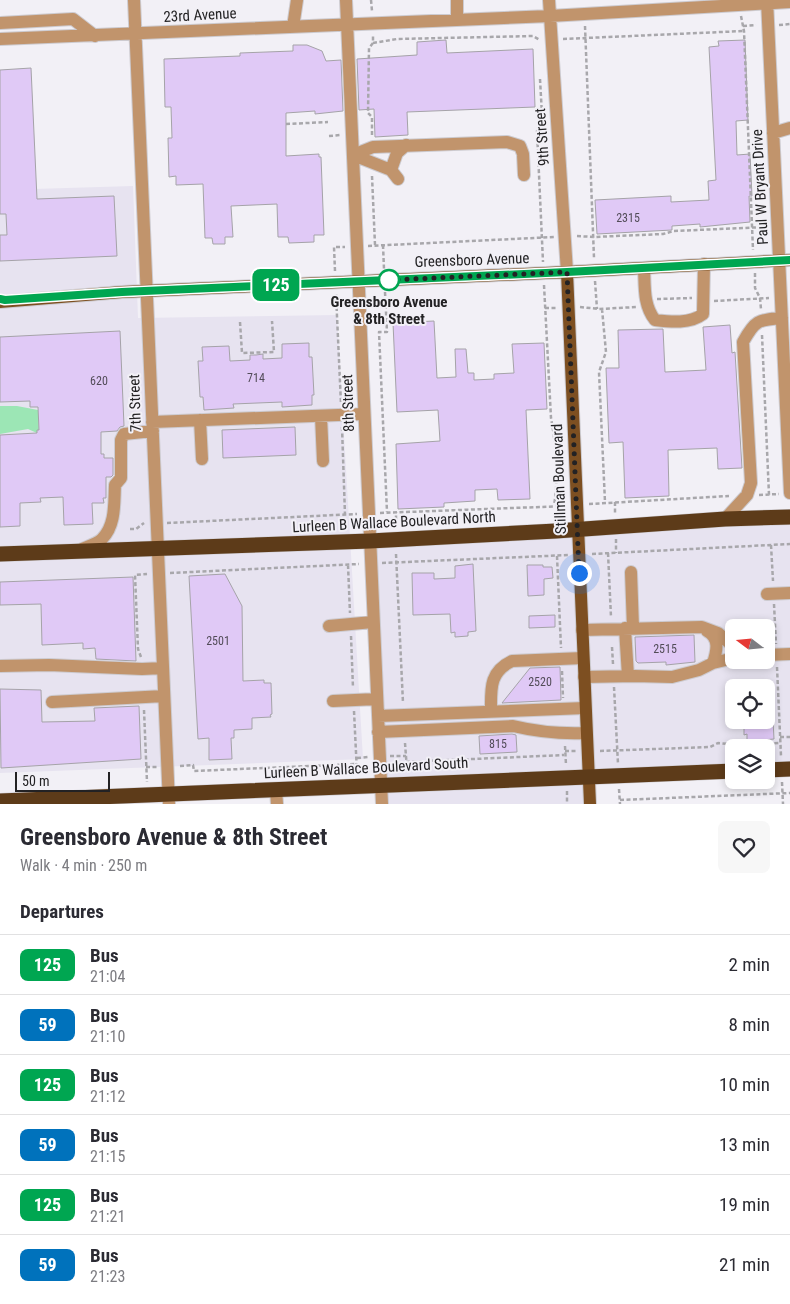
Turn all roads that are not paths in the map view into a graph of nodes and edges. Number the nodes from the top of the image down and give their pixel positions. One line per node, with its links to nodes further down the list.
1 (134, 0): 14 (street, 7th Street)
2 (297, 0): 13 (street)
3 (346, 0): 12 (street, 8th Street)
4 (457, 0): 10 (street)
5 (550, 0): 9 (street, 9th Street)
6 (767, 2): 7 (street, 23rd Avenue); 8 (street, 23rd Avenue); 18 (street, Paul W Bryant Drive)
7 (790, 2)
8 (668, 4): 9 (street, 23rd Avenue)
9 (550, 16): 10 (street, 23rd Avenue); 26 (street, 9th Street)
10 (457, 20): 12 (street, 23rd Avenue)
11 (0, 23): 15 (street)
12 (348, 25): 13 (street, 23rd Avenue); 21 (street, 8th Street)
13 (293, 27): 14 (street, 23rd Avenue)
14 (136, 34): 15 (street, 23rd Avenue); 28 (street, 7th Street)
15 (95, 36): 16 (street, 23rd Avenue)
16 (0, 40)
17 (790, 128): 18 (street)
18 (773, 133): 19 (street); 23 (street, Paul W Bryant Drive)
19 (790, 137)
20 (406, 145): 21 (street); 21 (street); 22 (street)
21 (353, 155): 27 (street, 8th Street)
22 (524, 174)
23 (785, 260): 24 (main road, Greensboro Avenue); 30 (street, Paul W Bryant Drive)
24 (704, 264): 25 (main road, Greensboro Avenue); 25 (street)
25 (644, 268): 26 (main road, Greensboro Avenue)
26 (567, 272): 27 (main road, Greensboro Avenue); 41 (main road, Stillman Boulevard)
27 (359, 282): 28 (main road, Greensboro Avenue); 32 (street, 8th Street)
28 (146, 291): 29 (main road, Greensboro Avenue); 35 (street, 7th Street)
29 (2, 300)
30 (782, 318): 31 (street, Paul W Bryant Drive); 40 (street)
31 (787, 371): 38 (street, Paul W Bryant Drive)
32 (364, 414): 33 (street); 42 (street, 8th Street)
33 (321, 416): 34 (street); 37 (street)
34 (200, 420): 35 (street); 36 (street)
35 (152, 426): 43 (street, 7th Street); 44 (street)
36 (202, 459)
37 (323, 461)
38 (790, 493)
39 (790, 517): 40 (highway, Lurleen B Wallace Boulevard North)
40 (725, 519): 41 (highway, Lurleen B Wallace Boulevard North)
41 (577, 529): 42 (highway, Lurleen B Wallace Boulevard North); 53 (main road, Stillman Boulevard)
42 (370, 541): 43 (highway, Lurleen B Wallace Boulevard North); 49 (street, 8th Street)
43 (158, 549): 44 (highway, Lurleen B Wallace Boulevard North); 61 (street, 7th Street)
44 (75, 552): 45 (highway, Lurleen B Wallace Boulevard North)
45 (0, 554)
46 (631, 572): 52 (street)
47 (770, 593): 48 (street)
48 (790, 593)
49 (373, 622): 50 (street); 65 (street, 8th Street)
50 (329, 626)
51 (700, 627): 52 (street); 54 (street); 59 (street)
52 (629, 628): 53 (street); 62 (street)
53 (582, 630): 57 (main road, Stillman Boulevard)
54 (725, 639)
55 (790, 654): 56 (street)
56 (775, 655)
57 (583, 658): 63 (main road, Stillman Boulevard); 69 (street)
58 (725, 660): 59 (street)
59 (714, 663): 62 (street)
60 (0, 666): 61 (street)
61 (163, 668): 64 (street, 7th Street)
62 (628, 676): 63 (street)
63 (584, 678): 68 (main road, Stillman Boulevard)
64 (164, 696): 67 (street); 77 (street, 7th Street)
65 (377, 699): 66 (street); 70 (street, 8th Street)
66 (333, 701)
67 (52, 702)
68 (585, 708): 69 (street); 72 (main road, Stillman Boulevard)
69 (491, 711): 70 (street)
70 (378, 716): 71 (street, 8th Street)
71 (378, 732): 72 (street); 75 (street, 8th Street)
72 (586, 733): 74 (main road, Stillman Boulevard)
73 (725, 771): 74 (highway, Lurleen B Wallace Boulevard South)
74 (588, 776): 75 (highway, Lurleen B Wallace Boulevard South); 80 (main road, Stillman Boulevard)
75 (381, 784): 76 (highway, Lurleen B Wallace Boulevard South); 79 (street, 8th Street)
76 (276, 797): 77 (highway, Lurleen B Wallace Boulevard South)
77 (169, 799): 78 (highway, Lurleen B Wallace Boulevard South)
78 (0, 801)
79 (382, 804)
80 (590, 804)

